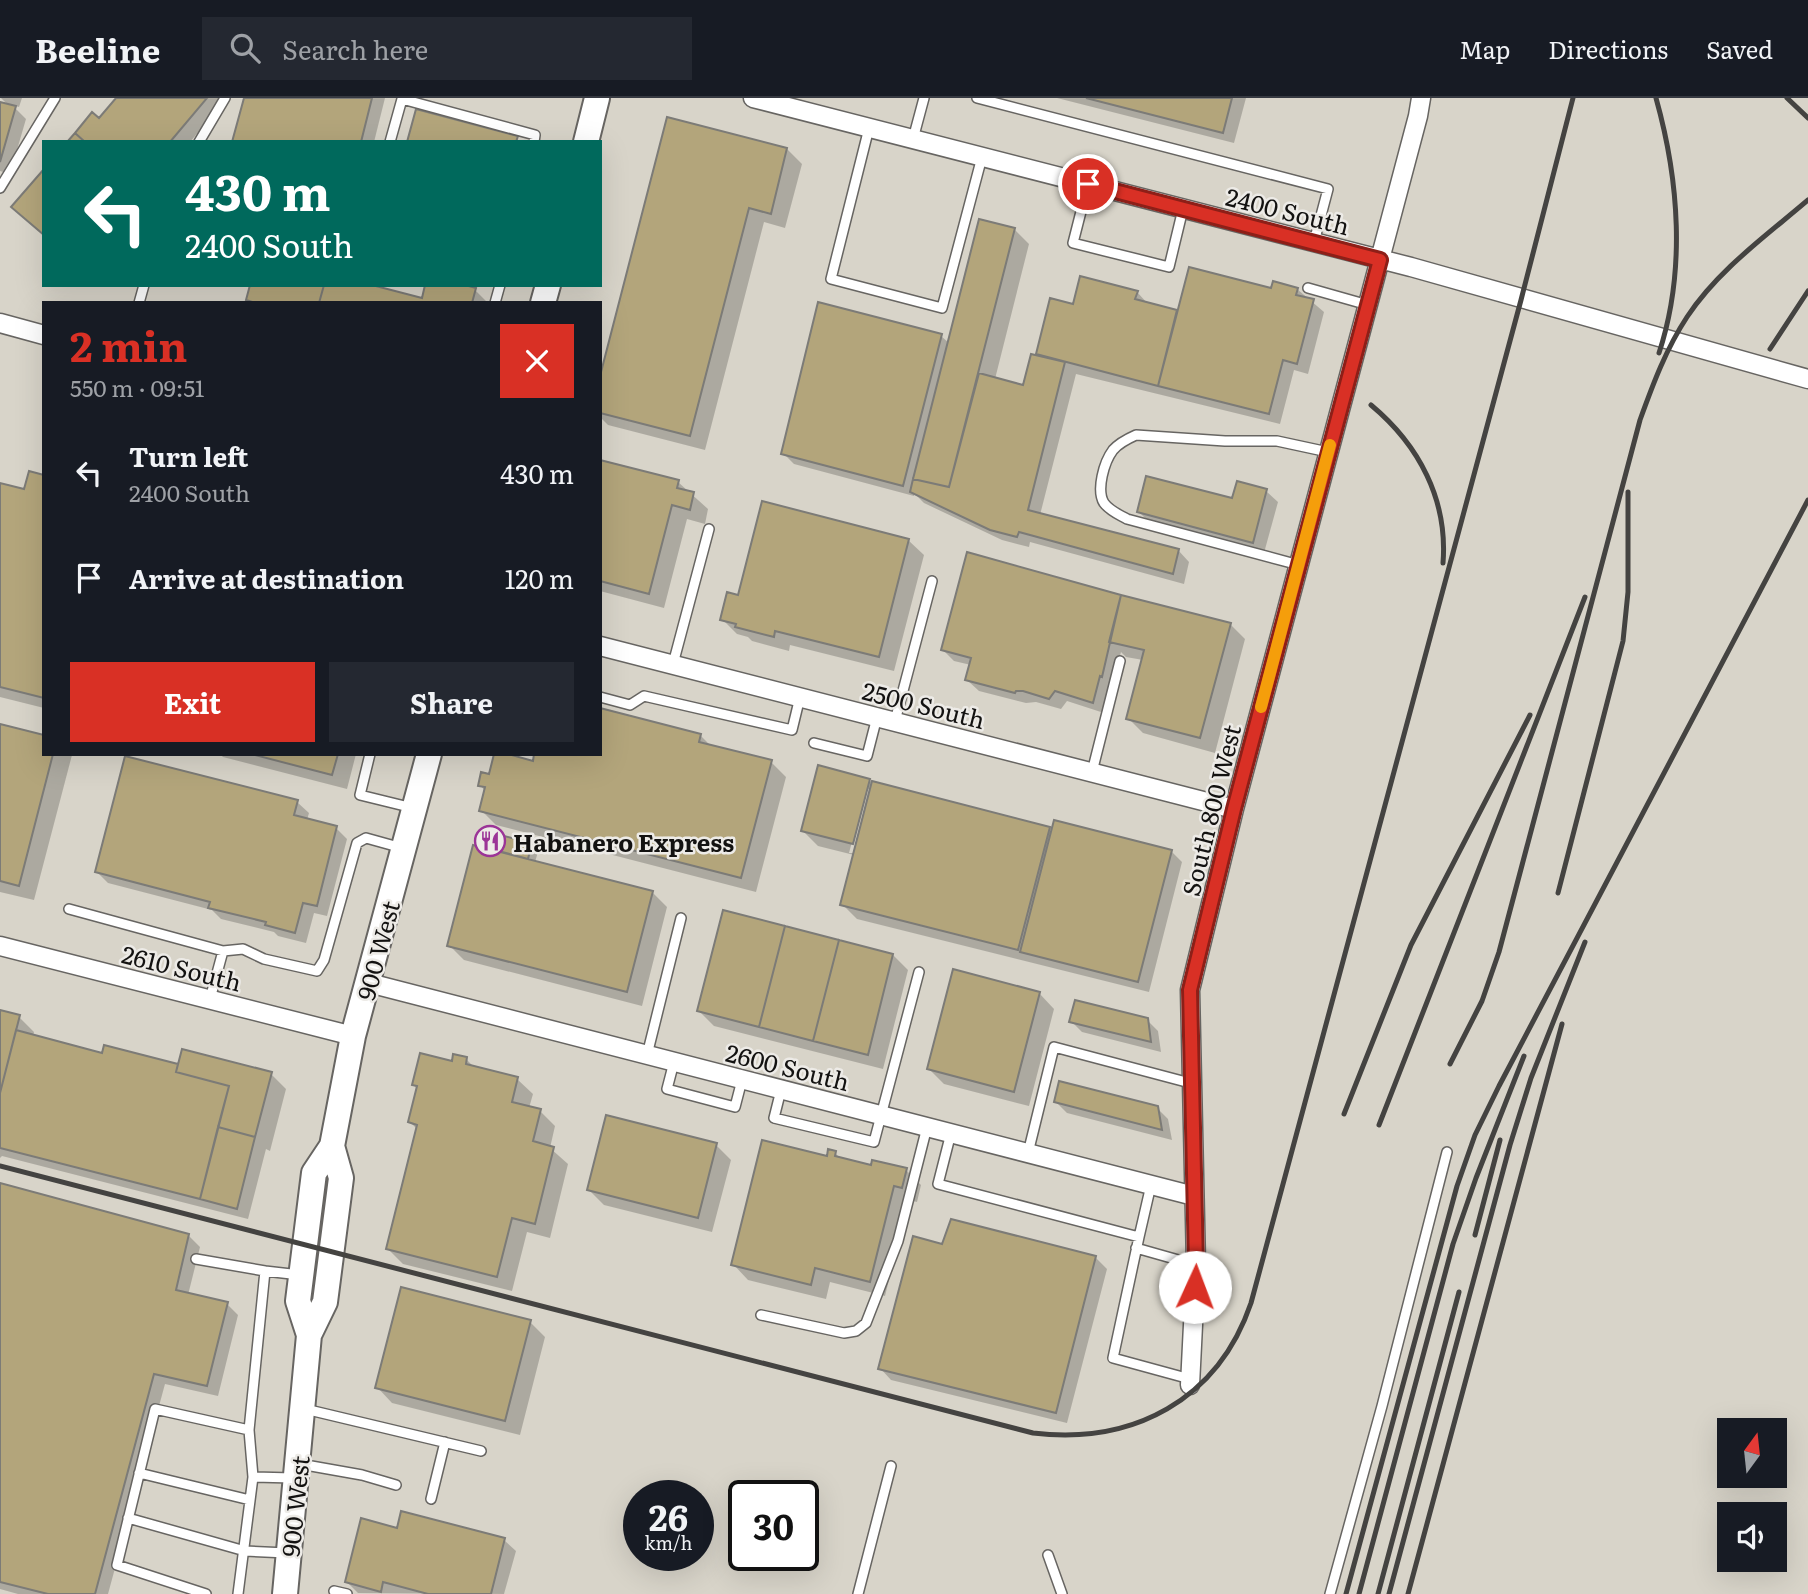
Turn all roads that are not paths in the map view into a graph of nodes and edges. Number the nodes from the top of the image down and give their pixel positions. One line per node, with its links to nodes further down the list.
1 (55, 98): 16 (lane)
2 (225, 98): 10 (lane)
3 (597, 98): 13 (main road)
4 (752, 98): 8 (street, 2400 South)
5 (924, 98): 9 (lane)
6 (977, 98): 18 (lane)
7 (1421, 98): 19 (street, South 800 West)
8 (869, 128): 9 (street, 2400 South); 14 (lane)
9 (913, 139): 14 (street, 2400 South)
10 (200, 140)
11 (391, 140): 12 (lane)
12 (534, 140)
13 (586, 140)
14 (982, 157): 15 (street, 2400 South)
15 (1088, 184): 17 (street, 2400 South); 17 (lane)
16 (0, 188)
17 (1183, 209): 18 (street, 2400 South)
18 (1314, 242): 19 (street, 2400 South)
19 (1380, 260): 21 (street, South 800 West); 24 (street, 2400 South)
20 (1308, 288): 21 (lane)
21 (1368, 305): 25 (street, South 800 West)
22 (0, 323): 23 (street)
23 (42, 334)
24 (1808, 379)
25 (1328, 452): 27 (street, South 800 West); 27 (lane)
26 (709, 529): 31 (lane)
27 (1299, 565): 41 (street, South 800 West)
28 (932, 581): 35 (lane)
29 (602, 646): 31 (street, 2500 South)
30 (1120, 661): 39 (lane)
31 (673, 664): 32 (street, 2500 South)
32 (800, 697): 33 (lane); 34 (street, 2500 South)
33 (602, 698)
34 (877, 717): 35 (street, 2500 South); 36 (lane)
35 (895, 722): 39 (street, 2500 South)
36 (814, 743)
37 (370, 756): 40 (lane)
38 (428, 756): 40 (main road, 900 West)
39 (1092, 772): 41 (street, 2500 South)
40 (415, 808): 42 (main road, 900 West)
41 (1234, 809): 54 (street, South 800 West)
42 (403, 848): 46 (lane); 48 (main road, 900 West)
43 (69, 909): 46 (lane)
44 (681, 918): 51 (lane)
45 (0, 946): 49 (street, 2610 South)
46 (223, 951): 49 (lane)
47 (919, 972): 56 (lane)
48 (369, 983): 50 (main road, 900 West); 51 (street, 2600 South)
49 (210, 999): 50 (street, 2610 South)
50 (353, 1036): 59 (main road, 900 West)
51 (647, 1055): 52 (street, 2600 South)
52 (674, 1062): 53 (street, 2600 South); 53 (lane)
53 (742, 1080): 55 (street, 2600 South)
54 (1191, 1083): 61 (lane); 63 (street, South 800 West)
55 (782, 1090): 56 (street, 2600 South); 56 (lane)
56 (880, 1115): 57 (street, 2600 South)
57 (927, 1127): 58 (street, 2600 South); 70 (lane)
58 (951, 1133): 61 (street, 2600 South); 64 (lane)
59 (332, 1146): 69 (main road, 900 West); 71 (main road, 900 West)
60 (1447, 1152): 95 (lane)
61 (1028, 1153): 62 (street, 2600 South)
62 (1151, 1185): 63 (street, 2600 South); 64 (lane)
63 (1194, 1196): 67 (street, South 800 West)
64 (1139, 1237): 65 (lane)
65 (1136, 1248): 67 (lane); 72 (lane)
66 (196, 1259): 68 (lane)
67 (1196, 1265): 72 (street, South 800 West)
68 (265, 1271): 69 (lane); 74 (lane)
69 (300, 1275): 71 (main road, 900 West)
70 (761, 1315)
71 (309, 1335): 73 (main road, 900 West)
72 (1190, 1382)
73 (303, 1409): 75 (lane); 78 (main road, 900 West)
74 (249, 1430): 79 (lane); 80 (lane)
75 (445, 1442): 76 (lane); 82 (lane)
76 (481, 1451)
77 (891, 1466): 93 (lane)
78 (298, 1471): 80 (lane); 81 (lane); 86 (main road, 900 West)
79 (139, 1474): 83 (lane); 84 (lane)
80 (253, 1477): 83 (lane)
81 (396, 1485)
82 (430, 1499)
83 (250, 1500): 85 (lane)
84 (128, 1518): 85 (lane); 89 (lane)
85 (245, 1551): 86 (lane); 90 (lane)
86 (289, 1553): 91 (main road, 900 West)
87 (1048, 1555): 94 (lane)
88 (334, 1591): 92 (lane)
89 (206, 1594)
90 (238, 1594)
91 (285, 1594)
92 (346, 1594)
93 (858, 1594)
94 (1062, 1594)
95 (1330, 1594)

